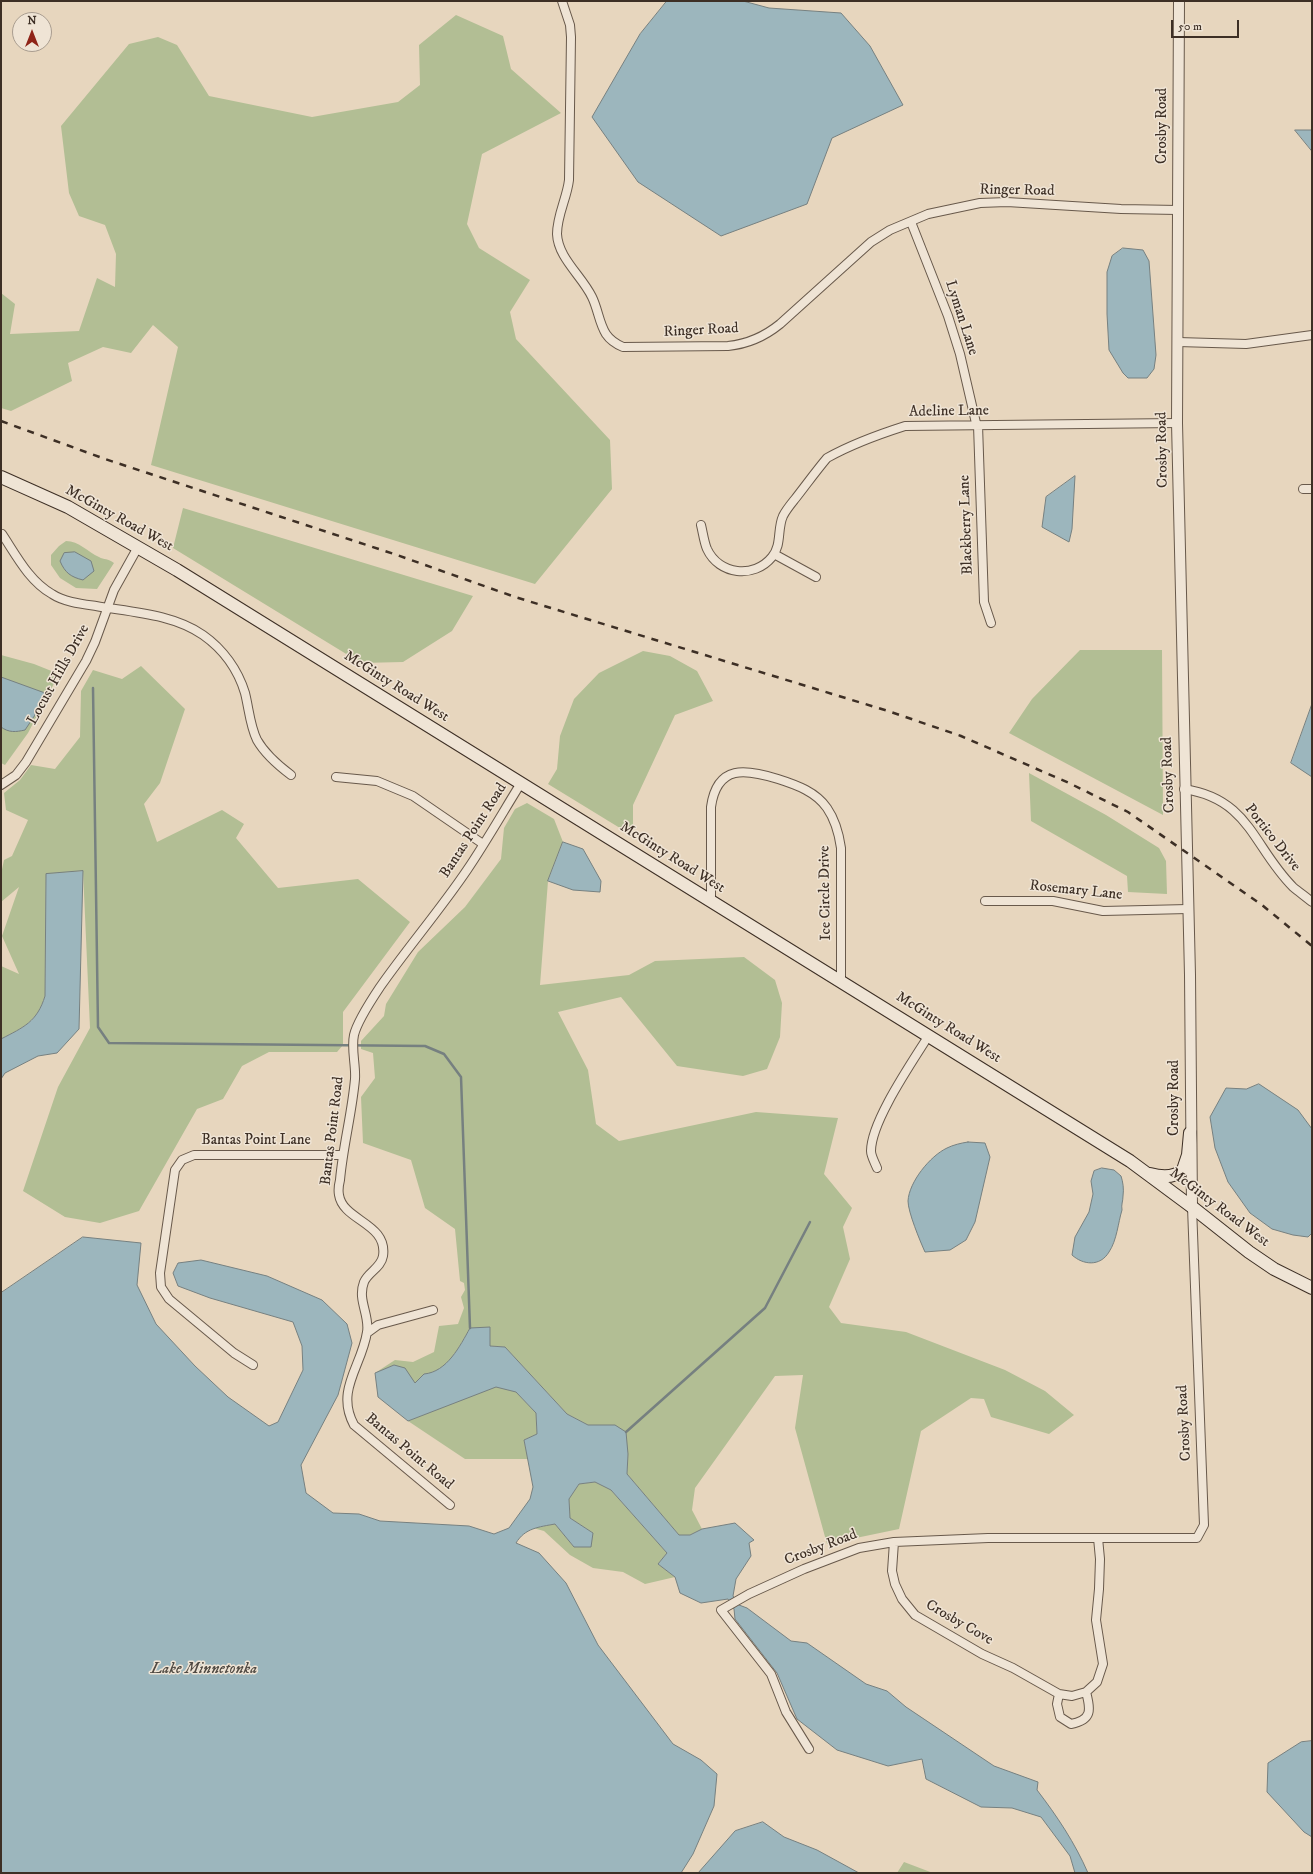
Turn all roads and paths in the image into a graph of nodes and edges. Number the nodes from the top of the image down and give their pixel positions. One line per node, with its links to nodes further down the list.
1 (562, 1): 4 (street, Ringer Road)
2 (1179, 1): 3 (street, Crosby Road)
3 (1178, 210): 4 (street, Ringer Road); 6 (street, Crosby Road)
4 (911, 222): 8 (street, Lyman Lane)
5 (1312, 335): 6 (street)
6 (1178, 342): 7 (street, Crosby Road)
7 (1177, 423): 8 (street, Adeline Lane); 23 (street, Crosby Road)
8 (978, 425): 15 (street, Adeline Lane); 18 (street, Blackberry Lane)
9 (1, 477): 14 (main road, McGinty Road West)
10 (1303, 489): 11 (street)
11 (1312, 489)
12 (702, 525): 15 (street)
13 (2, 534): 17 (street)
14 (138, 547): 17 (street, Locust Hills Drive); 21 (main road, McGinty Road West)
15 (774, 554): 16 (street)
16 (816, 577)
17 (109, 608): 19 (street); 22 (street, Locust Hills Drive)
18 (991, 623)
19 (291, 775)
20 (336, 777): 24 (street)
21 (521, 783): 24 (street, Bantas Point Road); 25 (main road, McGinty Road West)
22 (1, 785)
23 (1184, 788): 27 (street, Portico Drive); 28 (street, Crosby Road)
24 (483, 844): 32 (street, Bantas Point Road)
25 (712, 901): 29 (main road, McGinty Road West); 29 (street, Ice Circle Drive)
26 (985, 901): 28 (street, Rosemary Lane)
27 (1312, 902)
28 (1188, 909): 31 (street, Crosby Road)
29 (841, 981): 30 (main road, McGinty Road West)
30 (929, 1035): 33 (street); 34 (main road, McGinty Road West)
31 (1190, 1133): 34 (main road); 35 (street, Crosby Road)
32 (342, 1155): 38 (street, Bantas Point Road); 39 (street, Bantas Point Lane)
33 (877, 1168)
34 (1146, 1172): 35 (main road, McGinty Road West)
35 (1192, 1207): 36 (main road, McGinty Road West); 41 (street, Crosby Road)
36 (1312, 1288)
37 (433, 1310): 38 (street)
38 (367, 1333): 40 (street, Bantas Point Road)
39 (253, 1365)
40 (450, 1505)
41 (1098, 1538): 42 (street, Crosby Road); 43 (street)
42 (894, 1542): 44 (street, Crosby Cove); 45 (street, Crosby Road)
43 (1086, 1692): 44 (street, Crosby Cove); 44 (street)
44 (1059, 1694)
45 (808, 1749)

